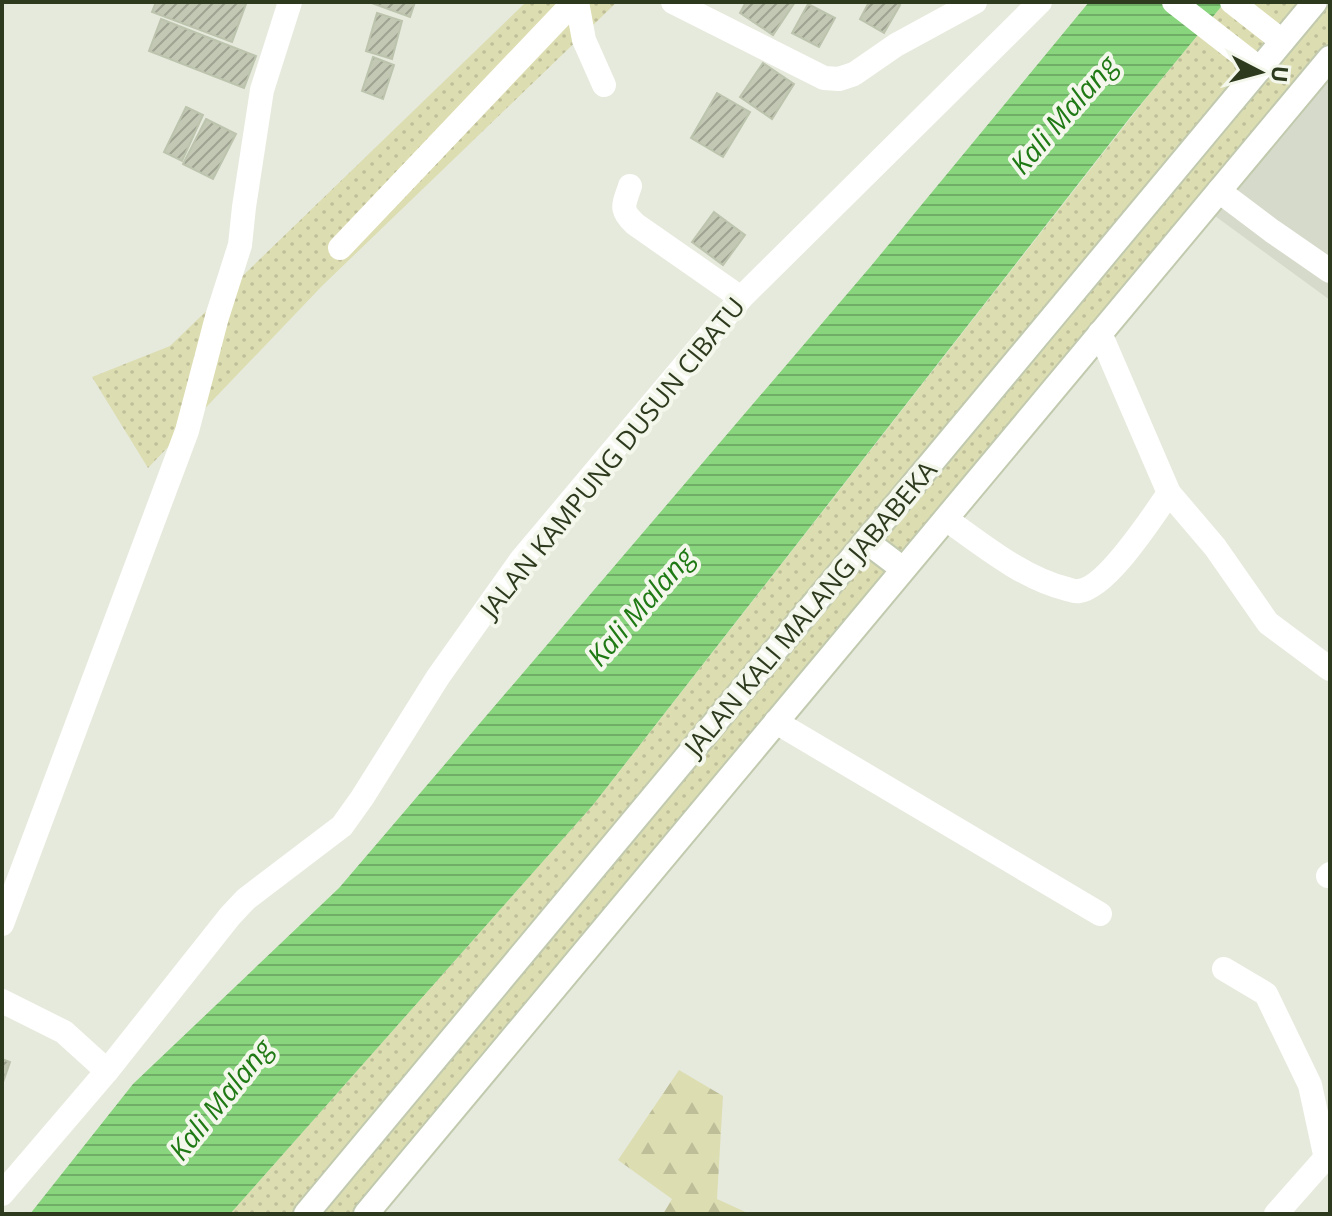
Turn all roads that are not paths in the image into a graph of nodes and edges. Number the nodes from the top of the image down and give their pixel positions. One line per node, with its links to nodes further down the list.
1 (290, 2): 26 (street)
2 (576, 2): 12 (street); 15 (street)
3 (673, 2): 4 (street)
4 (975, 2)
5 (1040, 2): 17 (street, JALAN KAMPUNG DUSUN CIBATU)
6 (1174, 2): 11 (street)
7 (1232, 2): 9 (street)
8 (1315, 2): 9 (street, JALAN KALI MALANG JABABEKA)
9 (1282, 41): 11 (street, JALAN KALI MALANG JABABEKA)
10 (1330, 58): 14 (street, JALAN KALI MALANG JABABEKA)
11 (1260, 69): 21 (street, JALAN KALI MALANG JABABEKA)
12 (604, 85)
13 (630, 186): 17 (street)
14 (1219, 191): 16 (street); 18 (street, JALAN KALI MALANG JABABEKA)
15 (340, 248)
16 (1330, 271)
17 (741, 298): 29 (street, JALAN KAMPUNG DUSUN CIBATU)
18 (1100, 333): 19 (street); 20 (street, JALAN KALI MALANG JABABEKA)
19 (1169, 493): 20 (street); 23 (street)
20 (946, 519): 22 (street, JALAN KALI MALANG JABABEKA)
21 (866, 541): 22 (street); 32 (street, JALAN KALI MALANG JABABEKA)
22 (903, 569): 24 (street, JALAN KALI MALANG JABABEKA)
23 (1330, 669)
24 (776, 722): 25 (street); 33 (street, JALAN KALI MALANG JABABEKA)
25 (1100, 914)
26 (2, 924)
27 (1224, 969): 30 (street)
28 (2, 1001): 29 (street)
29 (107, 1071): 31 (street, JALAN KAMPUNG DUSUN CIBATU)
30 (1328, 1156): 34 (street)
31 (2, 1194)
32 (306, 1214)
33 (366, 1214)
34 (1276, 1214)

